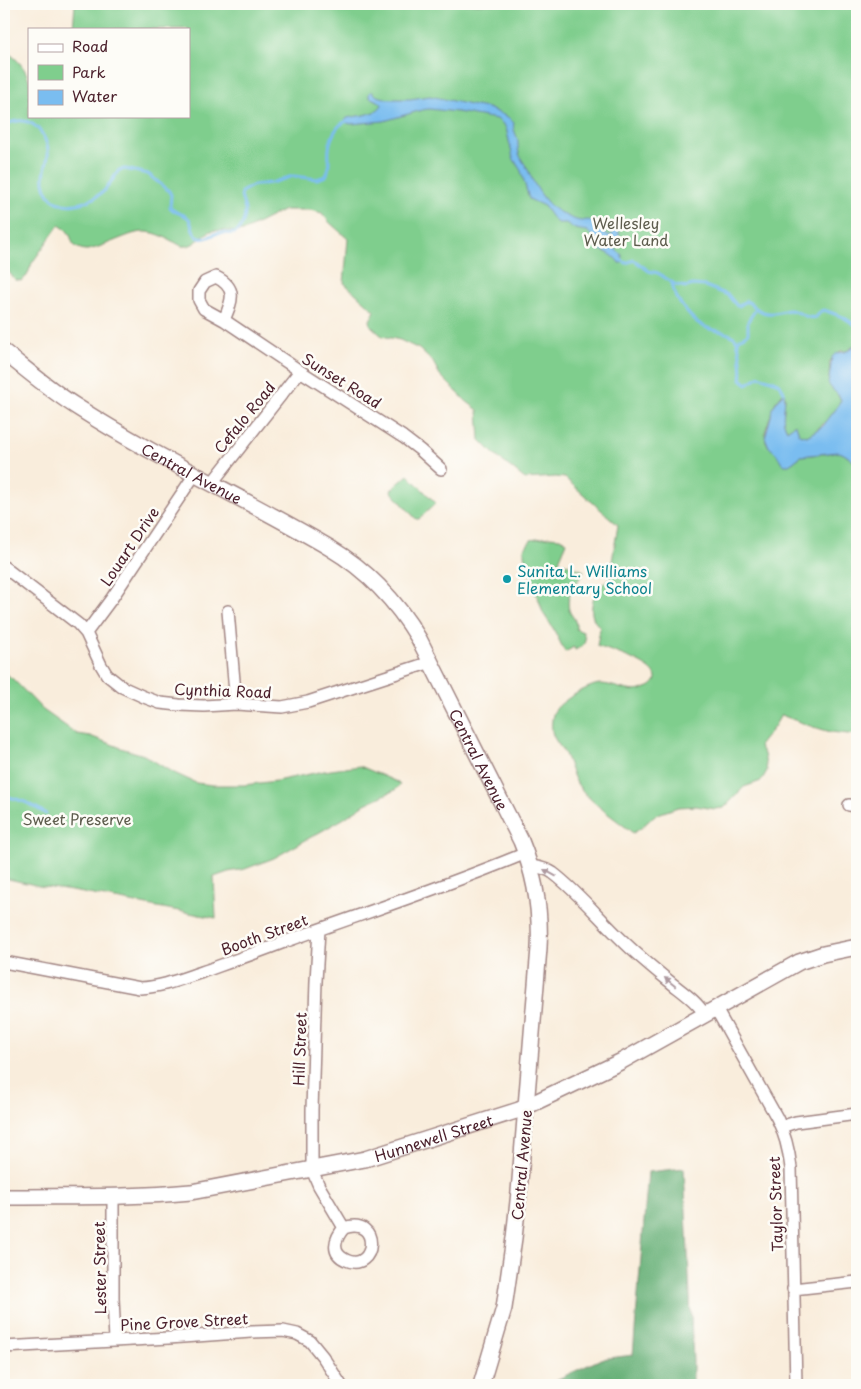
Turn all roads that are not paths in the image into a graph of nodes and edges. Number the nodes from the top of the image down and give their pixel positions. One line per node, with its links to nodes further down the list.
1 (224, 320): 3 (street, Sunset Road)
2 (4, 352): 5 (main road, Central Avenue)
3 (300, 371): 4 (street, Sunset Road); 6 (street, Cefalo Road)
4 (441, 469)
5 (195, 474): 6 (main road, Central Avenue); 9 (street, Louart Drive)
6 (212, 483): 10 (main road, Central Avenue)
7 (4, 567): 9 (street, Cynthia Road)
8 (228, 611): 11 (street)
9 (86, 633): 11 (street, Cynthia Road)
10 (431, 662): 11 (street, Cynthia Road); 12 (main road, Central Avenue)
11 (236, 704)
12 (528, 860): 13 (street, Booth Street); 16 (street, Taylor Street, one-way to 12); 17 (main road, Central Avenue)
13 (319, 930): 15 (street, Booth Street); 20 (street, Hill Street)
14 (857, 948): 16 (main road, Hunnewell Street)
15 (4, 962)
16 (710, 1012): 17 (main road, Hunnewell Street); 19 (street, Taylor Street)
17 (526, 1106): 20 (main road, Hunnewell Street); 29 (main road, Central Avenue)
18 (857, 1114): 19 (street)
19 (782, 1126): 25 (street, Taylor Street)
20 (312, 1170): 21 (main road, Hunnewell Street); 23 (street)
21 (114, 1196): 22 (main road, Hunnewell Street); 26 (street, Lester Street)
22 (4, 1197)
23 (344, 1228)
24 (857, 1282): 25 (street)
25 (794, 1289): 30 (street, Taylor Street)
26 (115, 1340): 27 (street, Pine Grove Street); 28 (street, Pine Grove Street)
27 (4, 1347)
28 (341, 1385)
29 (481, 1385)
30 (796, 1385)

